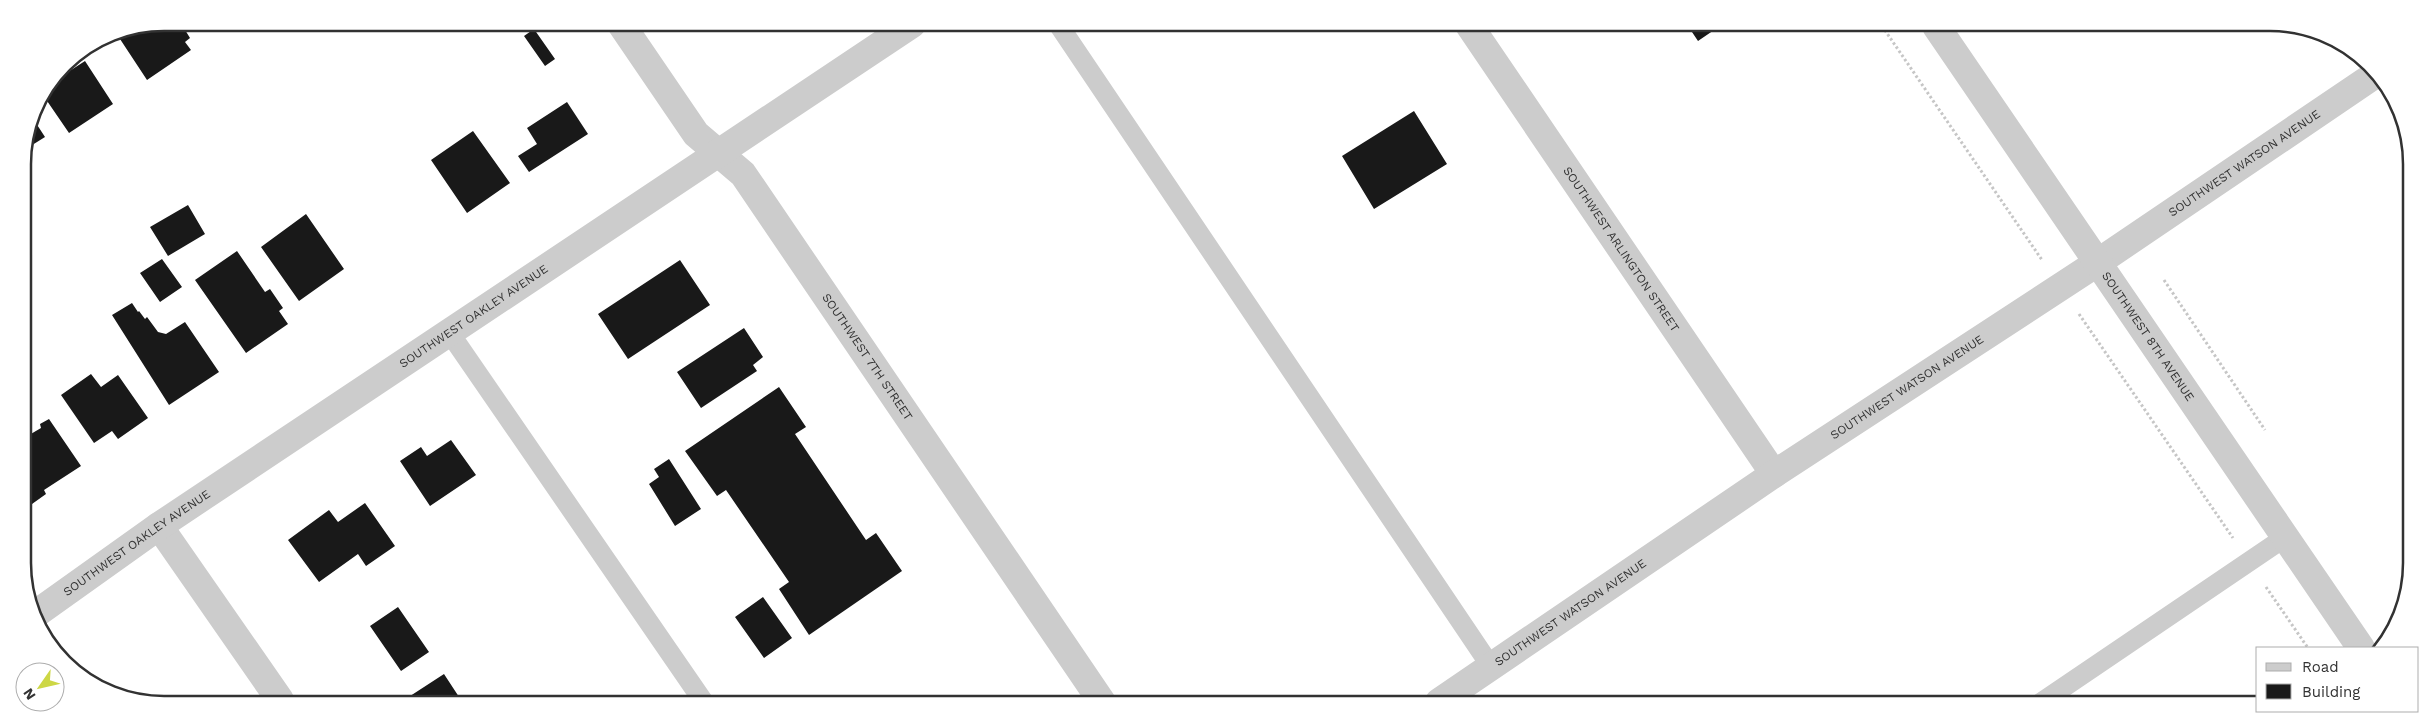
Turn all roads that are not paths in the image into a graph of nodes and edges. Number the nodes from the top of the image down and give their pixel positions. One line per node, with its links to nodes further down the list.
1 (1473, 31): 10 (street, SOUTHWEST ARLINGTON STREET)
2 (1940, 31): 8 (street, SOUTHWEST 8TH AVENUE)
3 (626, 32): 7 (street, SOUTHWEST 7TH STREET)
4 (900, 32): 7 (street, SOUTHWEST OAKLEY AVENUE)
5 (1063, 32): 15 (lane)
6 (2371, 78): 8 (street, SOUTHWEST WATSON AVENUE)
7 (718, 153): 9 (street, SOUTHWEST OAKLEY AVENUE); 20 (street, SOUTHWEST 7TH STREET)
8 (2097, 263): 10 (street, SOUTHWEST WATSON AVENUE); 12 (street, SOUTHWEST 8TH AVENUE)
9 (449, 332): 11 (street, SOUTHWEST OAKLEY AVENUE); 19 (lane)
10 (1774, 474): 15 (street, SOUTHWEST WATSON AVENUE)
11 (159, 526): 13 (street, SOUTHWEST OAKLEY AVENUE); 18 (street)
12 (2284, 538): 14 (street, SOUTHWEST 8TH AVENUE); 17 (lane)
13 (40, 611)
14 (2360, 647)
15 (1492, 668): 16 (street, SOUTHWEST WATSON AVENUE)
16 (1449, 695)
17 (2052, 695)
18 (277, 696)
19 (699, 696)
20 (1098, 696)

